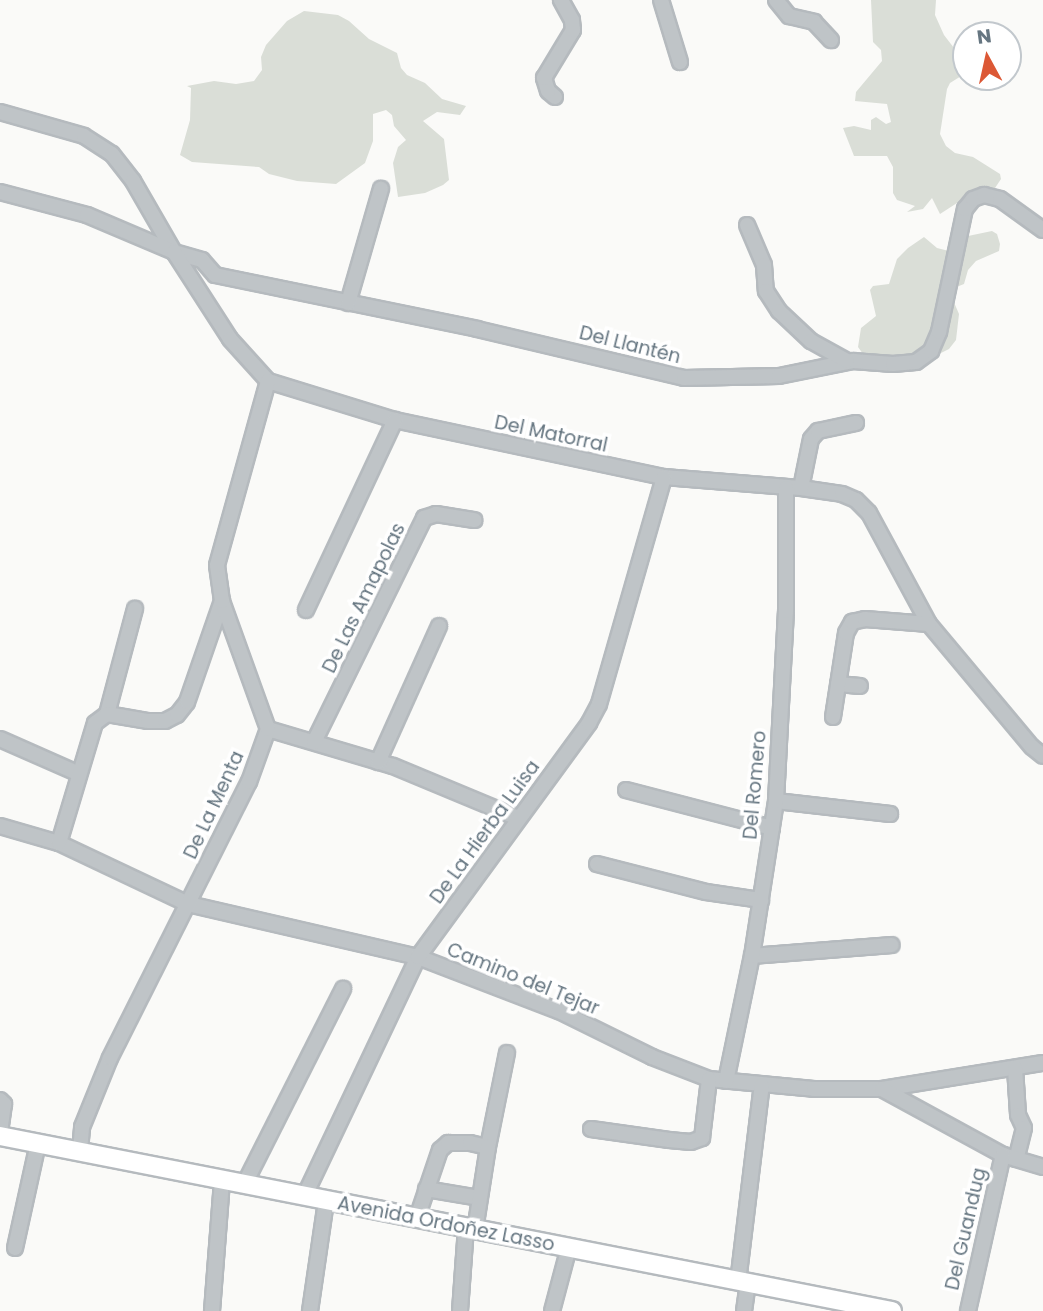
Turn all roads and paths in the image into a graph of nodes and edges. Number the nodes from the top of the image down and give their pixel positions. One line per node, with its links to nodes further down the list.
1 (561, 0): 6 (street)
2 (661, 0): 5 (street)
3 (776, 0): 4 (street)
4 (831, 40)
5 (680, 62)
6 (555, 97)
7 (0, 112): 12 (street)
8 (381, 189): 13 (street)
9 (2, 195): 12 (street)
10 (747, 225): 14 (street)
11 (1043, 230): 14 (street, Del Llantén)
12 (174, 252): 13 (street, Del Llantén); 15 (street)
13 (348, 303): 14 (street, Del Llantén)
14 (847, 361)
15 (268, 381): 16 (street, Del Matorral); 21 (street)
16 (395, 421): 18 (street, Del Matorral); 23 (street)
17 (856, 423): 19 (street, Del Romero)
18 (664, 477): 19 (street, Del Matorral); 39 (street, De La Hierba Luisa)
19 (793, 488): 24 (street, Del Matorral); 37 (street, Del Romero)
20 (475, 520): 32 (street, De Las Amapolas)
21 (222, 601): 28 (street); 30 (street)
22 (135, 609): 28 (street)
23 (306, 610)
24 (929, 624): 26 (street); 33 (street, Del Matorral)
25 (439, 626): 34 (street)
26 (838, 684): 27 (street); 29 (street)
27 (860, 686)
28 (107, 714): 35 (street)
29 (833, 717)
30 (268, 729): 32 (street); 45 (street, De La Menta)
31 (0, 739): 35 (street)
32 (314, 742): 34 (street)
33 (1043, 755)
34 (377, 762): 39 (street)
35 (77, 773): 42 (street)
36 (626, 790): 41 (street)
37 (776, 801): 38 (street); 41 (street, Del Romero)
38 (890, 814)
39 (518, 818): 48 (street, De La Hierba Luisa)
40 (0, 826): 42 (street, Camino del Tejar)
41 (772, 828): 44 (street, Del Romero)
42 (59, 843): 45 (street, Camino del Tejar)
43 (597, 864): 44 (street)
44 (761, 900): 47 (street, Del Romero)
45 (188, 904): 48 (street, Camino del Tejar); 62 (street, De La Menta)
46 (891, 946): 47 (street)
47 (752, 956): 54 (street, Del Romero)
48 (418, 957): 53 (street, Camino del Tejar); 68 (street, De La Hierba Luisa)
49 (343, 989): 66 (street)
50 (507, 1053): 61 (street)
51 (1043, 1063): 52 (street, Camino del Tejar)
52 (1015, 1068): 56 (street, Camino del Tejar); 63 (street, Del Guandug)
53 (709, 1079): 54 (street, Camino del Tejar); 58 (street)
54 (726, 1081): 55 (street, Camino del Tejar)
55 (762, 1085): 56 (street, Camino del Tejar); 75 (street)
56 (882, 1089): 63 (street)
57 (0, 1100): 59 (street)
58 (592, 1129)
59 (0, 1133): 60 (main road, Avenida Ordoñez Lasso)
60 (38, 1143): 62 (main road, Avenida Ordoñez Lasso); 74 (street)
61 (488, 1147): 67 (street); 69 (street)
62 (80, 1151): 65 (main road, Avenida Ordoñez Lasso)
63 (1009, 1157): 64 (street); 82 (street, Del Guandug)
64 (1043, 1167)
65 (222, 1181): 66 (main road, Avenida Ordoñez Lasso); 76 (street)
66 (244, 1185): 68 (main road, Avenida Ordoñez Lasso)
67 (426, 1189): 69 (street); 71 (street)
68 (304, 1197): 70 (main road, Avenida Ordoñez Lasso)
69 (479, 1198): 72 (street)
70 (326, 1201): 71 (main road, Avenida Ordoñez Lasso); 77 (street)
71 (417, 1218): 72 (main road, Avenida Ordoñez Lasso)
72 (470, 1229): 73 (main road, Avenida Ordoñez Lasso); 78 (street)
73 (569, 1247): 75 (main road, Avenida Ordoñez Lasso); 79 (street)
74 (15, 1248)
75 (743, 1283): 80 (street); 81 (main road, Avenida Ordoñez Lasso)
76 (212, 1311)
77 (310, 1311)
78 (460, 1311)
79 (552, 1311)
80 (744, 1311)
81 (892, 1311)
82 (968, 1311)

